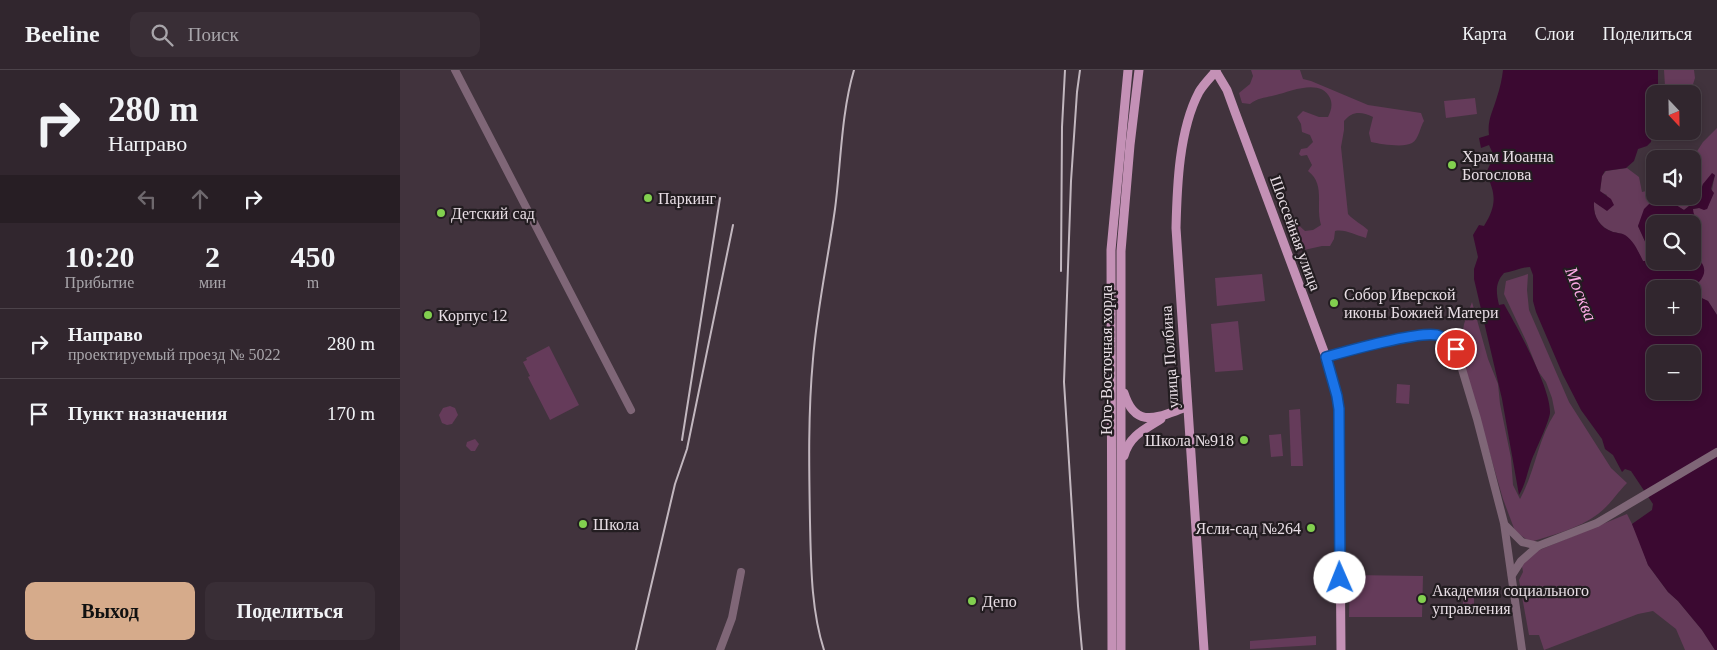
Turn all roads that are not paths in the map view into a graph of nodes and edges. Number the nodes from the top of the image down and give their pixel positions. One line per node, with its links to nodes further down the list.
1 (455, 70): 8 (street)
2 (1128, 70): 17 (main road, Юго-Восточная хорда)
3 (1139, 70): 6 (main road, Юго-Восточная хорда)
4 (1216, 71): 5 (main road, Шоссейная улица); 7 (main road, улица Полбина)
5 (1326, 357): 12 (street); 20 (main road, Шоссейная улица)
6 (1122, 385): 9 (main road); 11 (main road, Юго-Восточная хорда)
7 (1187, 407): 9 (main road); 19 (main road, улица Полбина)
8 (631, 410)
9 (1174, 411): 11 (main road)
10 (1717, 452): 13 (street)
11 (1121, 466): 18 (main road, Юго-Восточная хорда)
12 (1504, 523): 13 (street); 15 (street)
13 (1538, 546): 15 (street)
14 (741, 572): 16 (street)
15 (1512, 575): 21 (street)
16 (720, 650)
17 (1112, 650)
18 (1121, 650)
19 (1204, 650)
20 (1341, 650)
21 (1522, 650)

